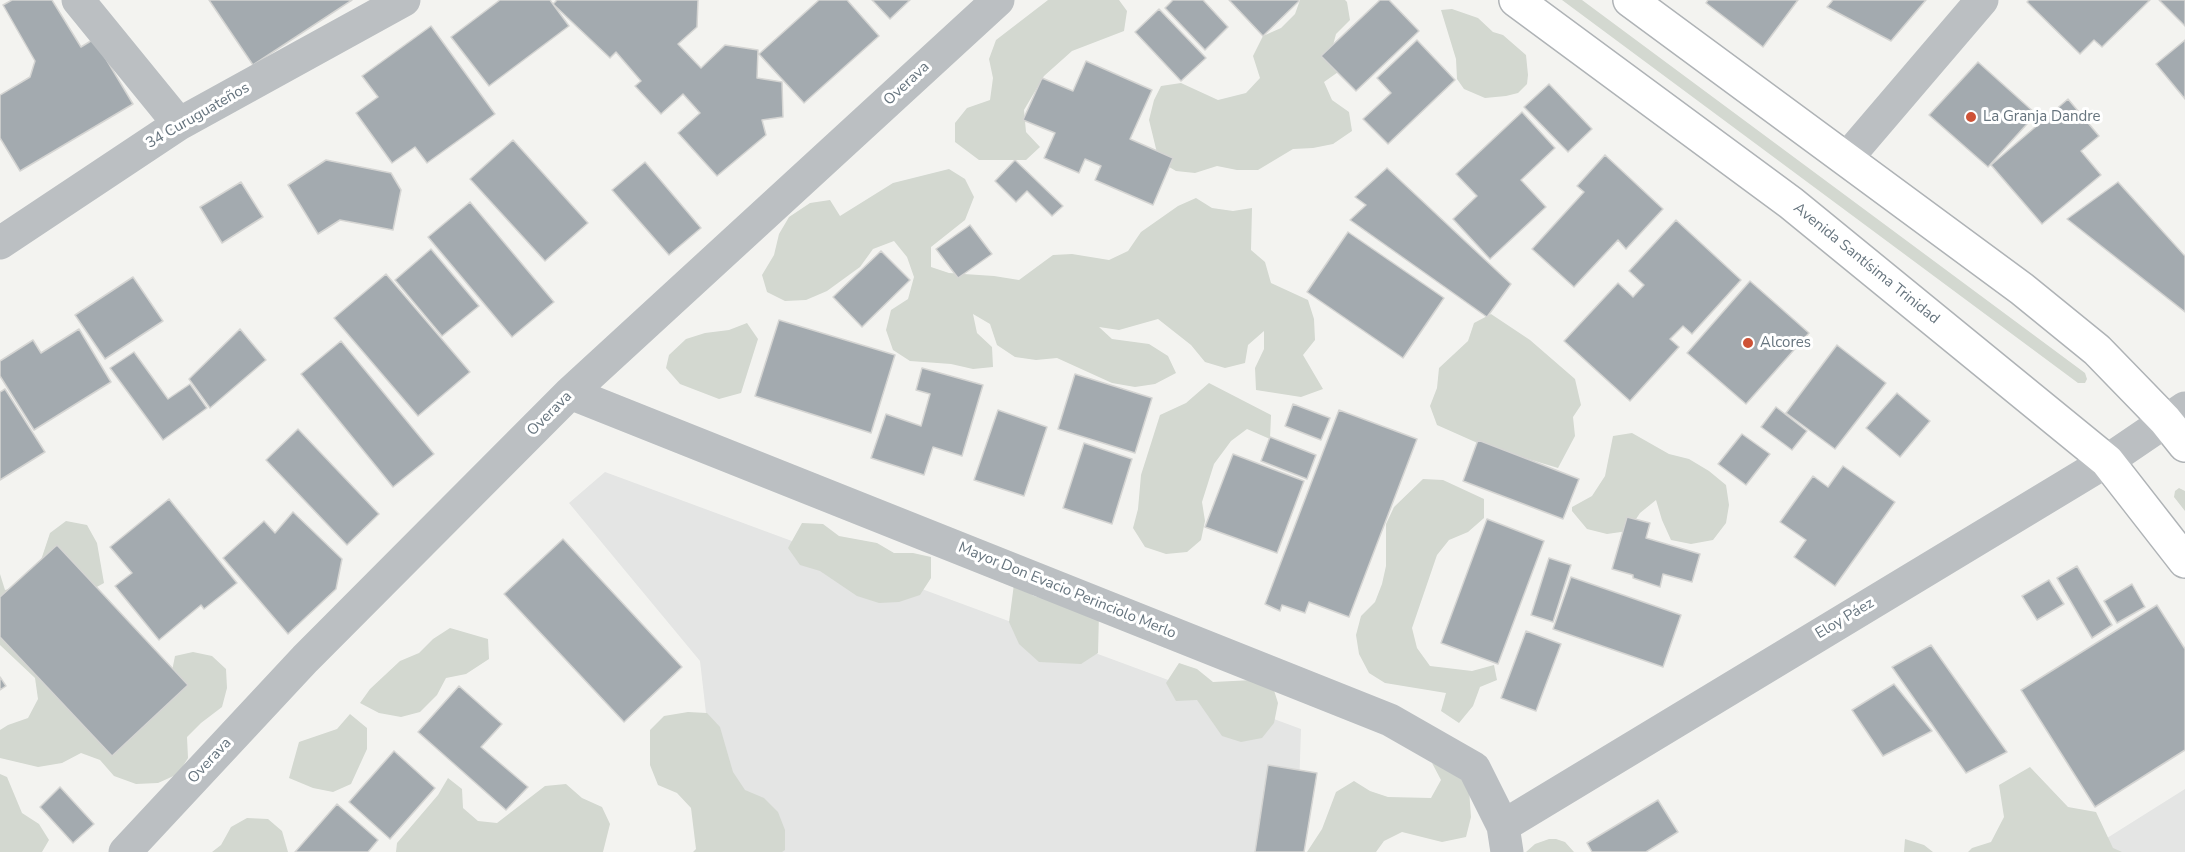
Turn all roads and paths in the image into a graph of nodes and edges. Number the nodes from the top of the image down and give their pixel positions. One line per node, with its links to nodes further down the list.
1 (78, 0): 7 (street)
2 (404, 0): 7 (street, 34 Curuguateños)
3 (998, 0): 10 (street, Overava)
4 (1516, 0): 13 (main road, Avenida Santísima Trinidad)
5 (1630, 0): 8 (main road)
6 (1982, 0): 8 (street)
7 (180, 124): 9 (street, 34 Curuguateños)
8 (1847, 158): 11 (main road)
9 (0, 243)
10 (570, 393): 15 (street, Mayor Don Evacio Perinciolo Merlo); 16 (street, Overava)
11 (2175, 414): 12 (main road); 13 (street, Eloy Páez)
12 (2185, 446)
13 (2107, 461): 14 (main road, Avenida Santísima Trinidad); 15 (street, Eloy Páez)
14 (2185, 561)
15 (1505, 839)
16 (125, 852)

